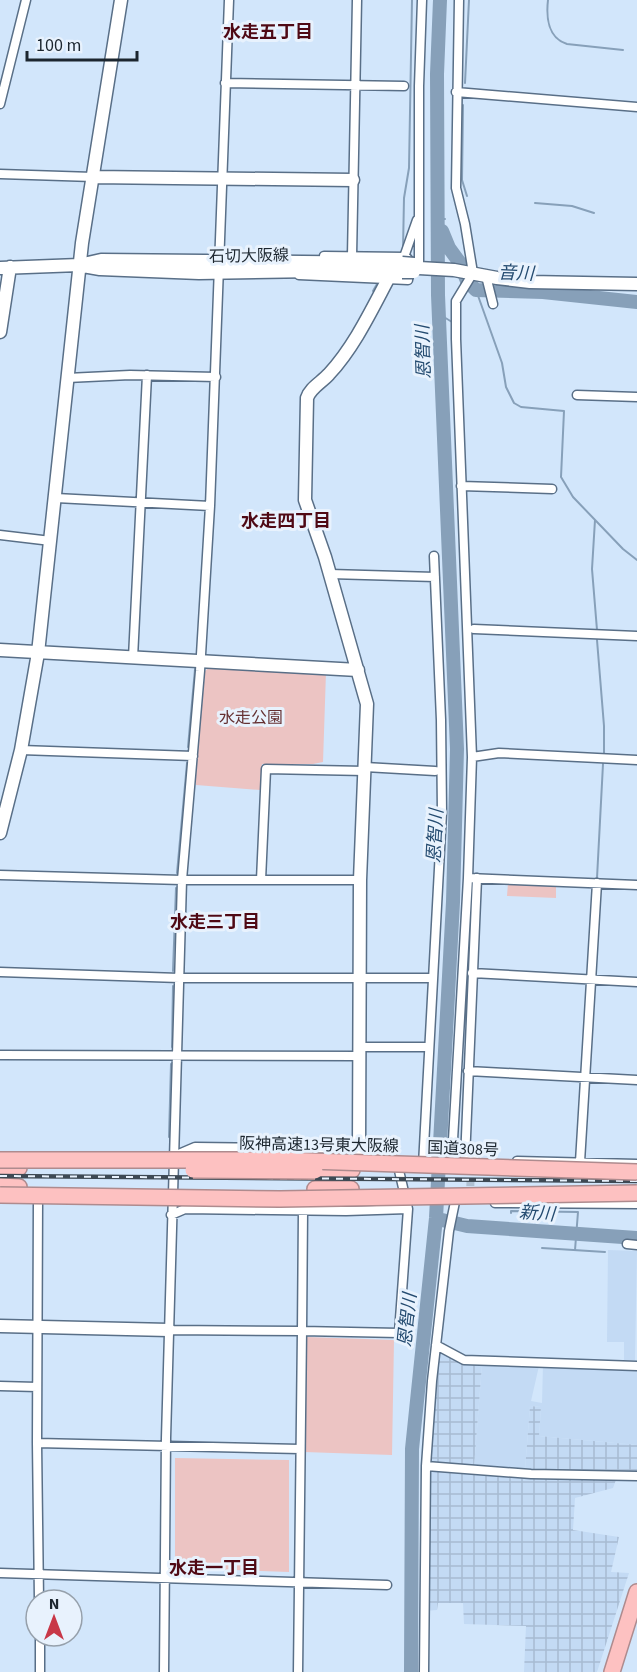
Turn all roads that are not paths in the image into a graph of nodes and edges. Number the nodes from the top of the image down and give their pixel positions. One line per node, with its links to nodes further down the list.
1 (26, 0): 11 (street)
2 (121, 0): 14 (street)
3 (229, 0): 7 (street)
4 (357, 0): 8 (street)
5 (422, 0): 17 (street)
6 (459, 0): 10 (street)
7 (225, 83): 8 (street); 15 (street)
8 (355, 86): 9 (street); 16 (street)
9 (404, 86)
10 (456, 92): 12 (street); 24 (street)
11 (0, 104)
12 (637, 107)
13 (0, 174): 14 (street)
14 (93, 177): 15 (street); 19 (street)
15 (223, 180): 16 (street); 20 (street)
16 (353, 180): 18 (street)
17 (419, 215): 21 (street); 21 (street)
18 (352, 256): 20 (street); 21 (street)
19 (79, 265): 20 (street, 石切大阪線); 22 (street, 石切大阪線); 31 (street)
20 (219, 266): 21 (street, 石切大阪線); 23 (street, 石切大阪線); 30 (street)
21 (411, 266): 23 (street, 石切大阪線); 24 (street, 石切大阪線); 25 (street)
22 (5, 268): 28 (street)
23 (279, 271): 25 (street)
24 (482, 278): 26 (street, 石切大阪線); 27 (street); 34 (street)
25 (388, 279): 42 (street)
26 (637, 284)
27 (492, 299)
28 (0, 332)
29 (147, 375): 30 (street); 31 (street); 37 (street)
30 (216, 377): 38 (street)
31 (67, 378): 36 (street)
32 (577, 394): 33 (street)
33 (637, 397)
34 (461, 486): 35 (street); 53 (street)
35 (552, 489)
36 (56, 498): 37 (street); 40 (street)
37 (141, 502): 38 (street); 48 (street)
38 (210, 506): 49 (street)
39 (0, 535): 40 (street)
40 (51, 542): 47 (street)
41 (434, 556): 43 (street)
42 (330, 574): 43 (street); 50 (street)
43 (435, 577): 73 (street)
44 (474, 628): 45 (street)
45 (637, 636)
46 (0, 650): 47 (street)
47 (38, 653): 48 (street); 51 (street)
48 (134, 658): 49 (street)
49 (201, 661): 50 (street); 52 (street)
50 (358, 670): 55 (street)
51 (21, 750): 52 (street); 57 (street)
52 (193, 756): 61 (street)
53 (472, 757): 54 (street); 60 (street)
54 (637, 760)
55 (365, 769): 56 (street); 62 (street); 63 (street)
56 (435, 771)
57 (4, 801): 58 (street)
58 (0, 833)
59 (0, 875): 61 (street)
60 (472, 878): 64 (street); 67 (street); 85 (street)
61 (182, 880): 62 (street); 68 (street)
62 (261, 880): 63 (street)
63 (360, 880): 70 (street)
64 (597, 882): 65 (street); 71 (street)
65 (637, 885)
66 (0, 972): 68 (street)
67 (472, 973): 71 (street); 77 (street)
68 (179, 978): 70 (street); 76 (street)
69 (429, 978): 70 (street)
70 (360, 979): 74 (street)
71 (591, 979): 72 (street); 78 (street)
72 (637, 982)
73 (429, 1047): 74 (street); 85 (street)
74 (359, 1052): 76 (street); 82 (street)
75 (0, 1055): 76 (street)
76 (177, 1056): 80 (street)
77 (468, 1071): 78 (street); 83 (street)
78 (585, 1078): 79 (street); 83 (street)
79 (637, 1080)
80 (174, 1156): 81 (highway); 82 (highway); 96 (street)
81 (0, 1158): 87 (highway, 阪神高速13号東大阪線, bridge)
82 (354, 1160): 85 (highway, 国道308号); 86 (highway, bridge); 97 (street)
83 (580, 1162): 84 (street)
84 (637, 1164)
85 (442, 1165): 87 (highway, 国道308号)
86 (0, 1168)
87 (637, 1171)
88 (0, 1186): 90 (highway)
89 (637, 1193): 91 (highway); 92 (highway, bridge)
90 (351, 1194): 91 (highway, bridge); 95 (highway)
91 (457, 1196): 94 (street); 105 (street)
92 (0, 1197): 93 (highway)
93 (38, 1200): 96 (highway); 102 (street)
94 (637, 1204)
95 (194, 1205): 96 (highway); 98 (street)
96 (172, 1208): 103 (street)
97 (408, 1209): 98 (street); 104 (street)
98 (303, 1211): 104 (street)
99 (627, 1244): 100 (street)
100 (637, 1245)
101 (0, 1326): 102 (street)
102 (37, 1327): 103 (street); 108 (street)
103 (169, 1330): 104 (street); 110 (street)
104 (302, 1330): 111 (street)
105 (436, 1346): 106 (street); 112 (street)
106 (637, 1366)
107 (0, 1386): 108 (street)
108 (37, 1387): 109 (street)
109 (37, 1443): 110 (street); 115 (street)
110 (166, 1446): 111 (street); 116 (street)
111 (300, 1449): 117 (street)
112 (426, 1466): 113 (street); 125 (street)
113 (637, 1476)
114 (0, 1573): 115 (street)
115 (39, 1574): 116 (street); 119 (street)
116 (165, 1578): 117 (street); 123 (street)
117 (298, 1582): 118 (street); 124 (street)
118 (387, 1584)
119 (39, 1588)
120 (637, 1592): 126 (highway)
121 (40, 1648): 122 (street)
122 (40, 1672)
123 (164, 1672)
124 (298, 1672)
125 (424, 1672)
126 (612, 1672)

